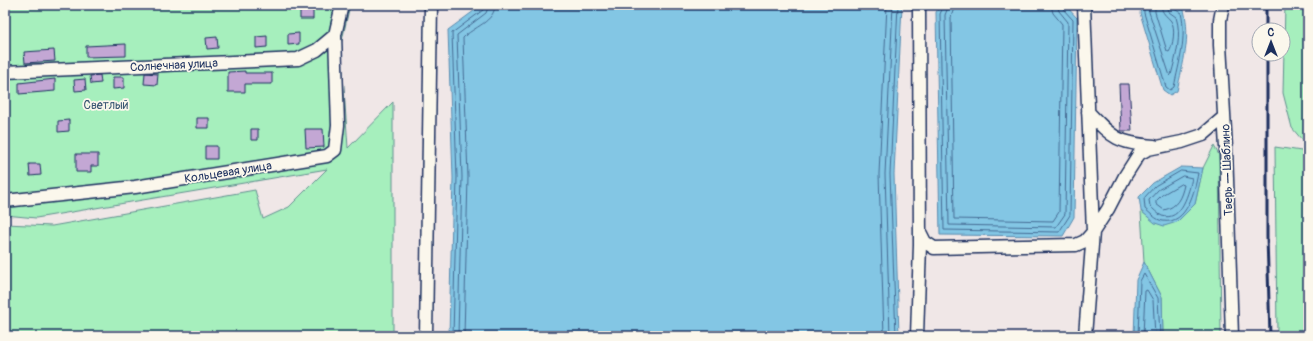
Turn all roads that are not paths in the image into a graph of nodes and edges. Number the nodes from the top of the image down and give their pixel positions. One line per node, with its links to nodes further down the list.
1 (342, 5): 6 (street, Кольцевая улица)
2 (431, 5): 16 (street)
3 (919, 5): 12 (street)
4 (1084, 5): 8 (street)
5 (1223, 5): 9 (street, Тверь — Шаблино)
6 (335, 35): 7 (street, Солнечная улица); 11 (street, Кольцевая улица)
7 (5, 72)
8 (1088, 112): 10 (street); 13 (street)
9 (1224, 117): 10 (street); 19 (street, Тверь — Шаблино)
10 (1158, 147): 13 (street)
11 (5, 202)
12 (920, 232): 14 (street); 15 (street)
13 (1092, 232): 14 (street); 18 (street)
14 (934, 248): 15 (street)
15 (919, 266): 17 (street)
16 (426, 336)
17 (917, 336)
18 (1085, 336)
19 (1232, 336)

